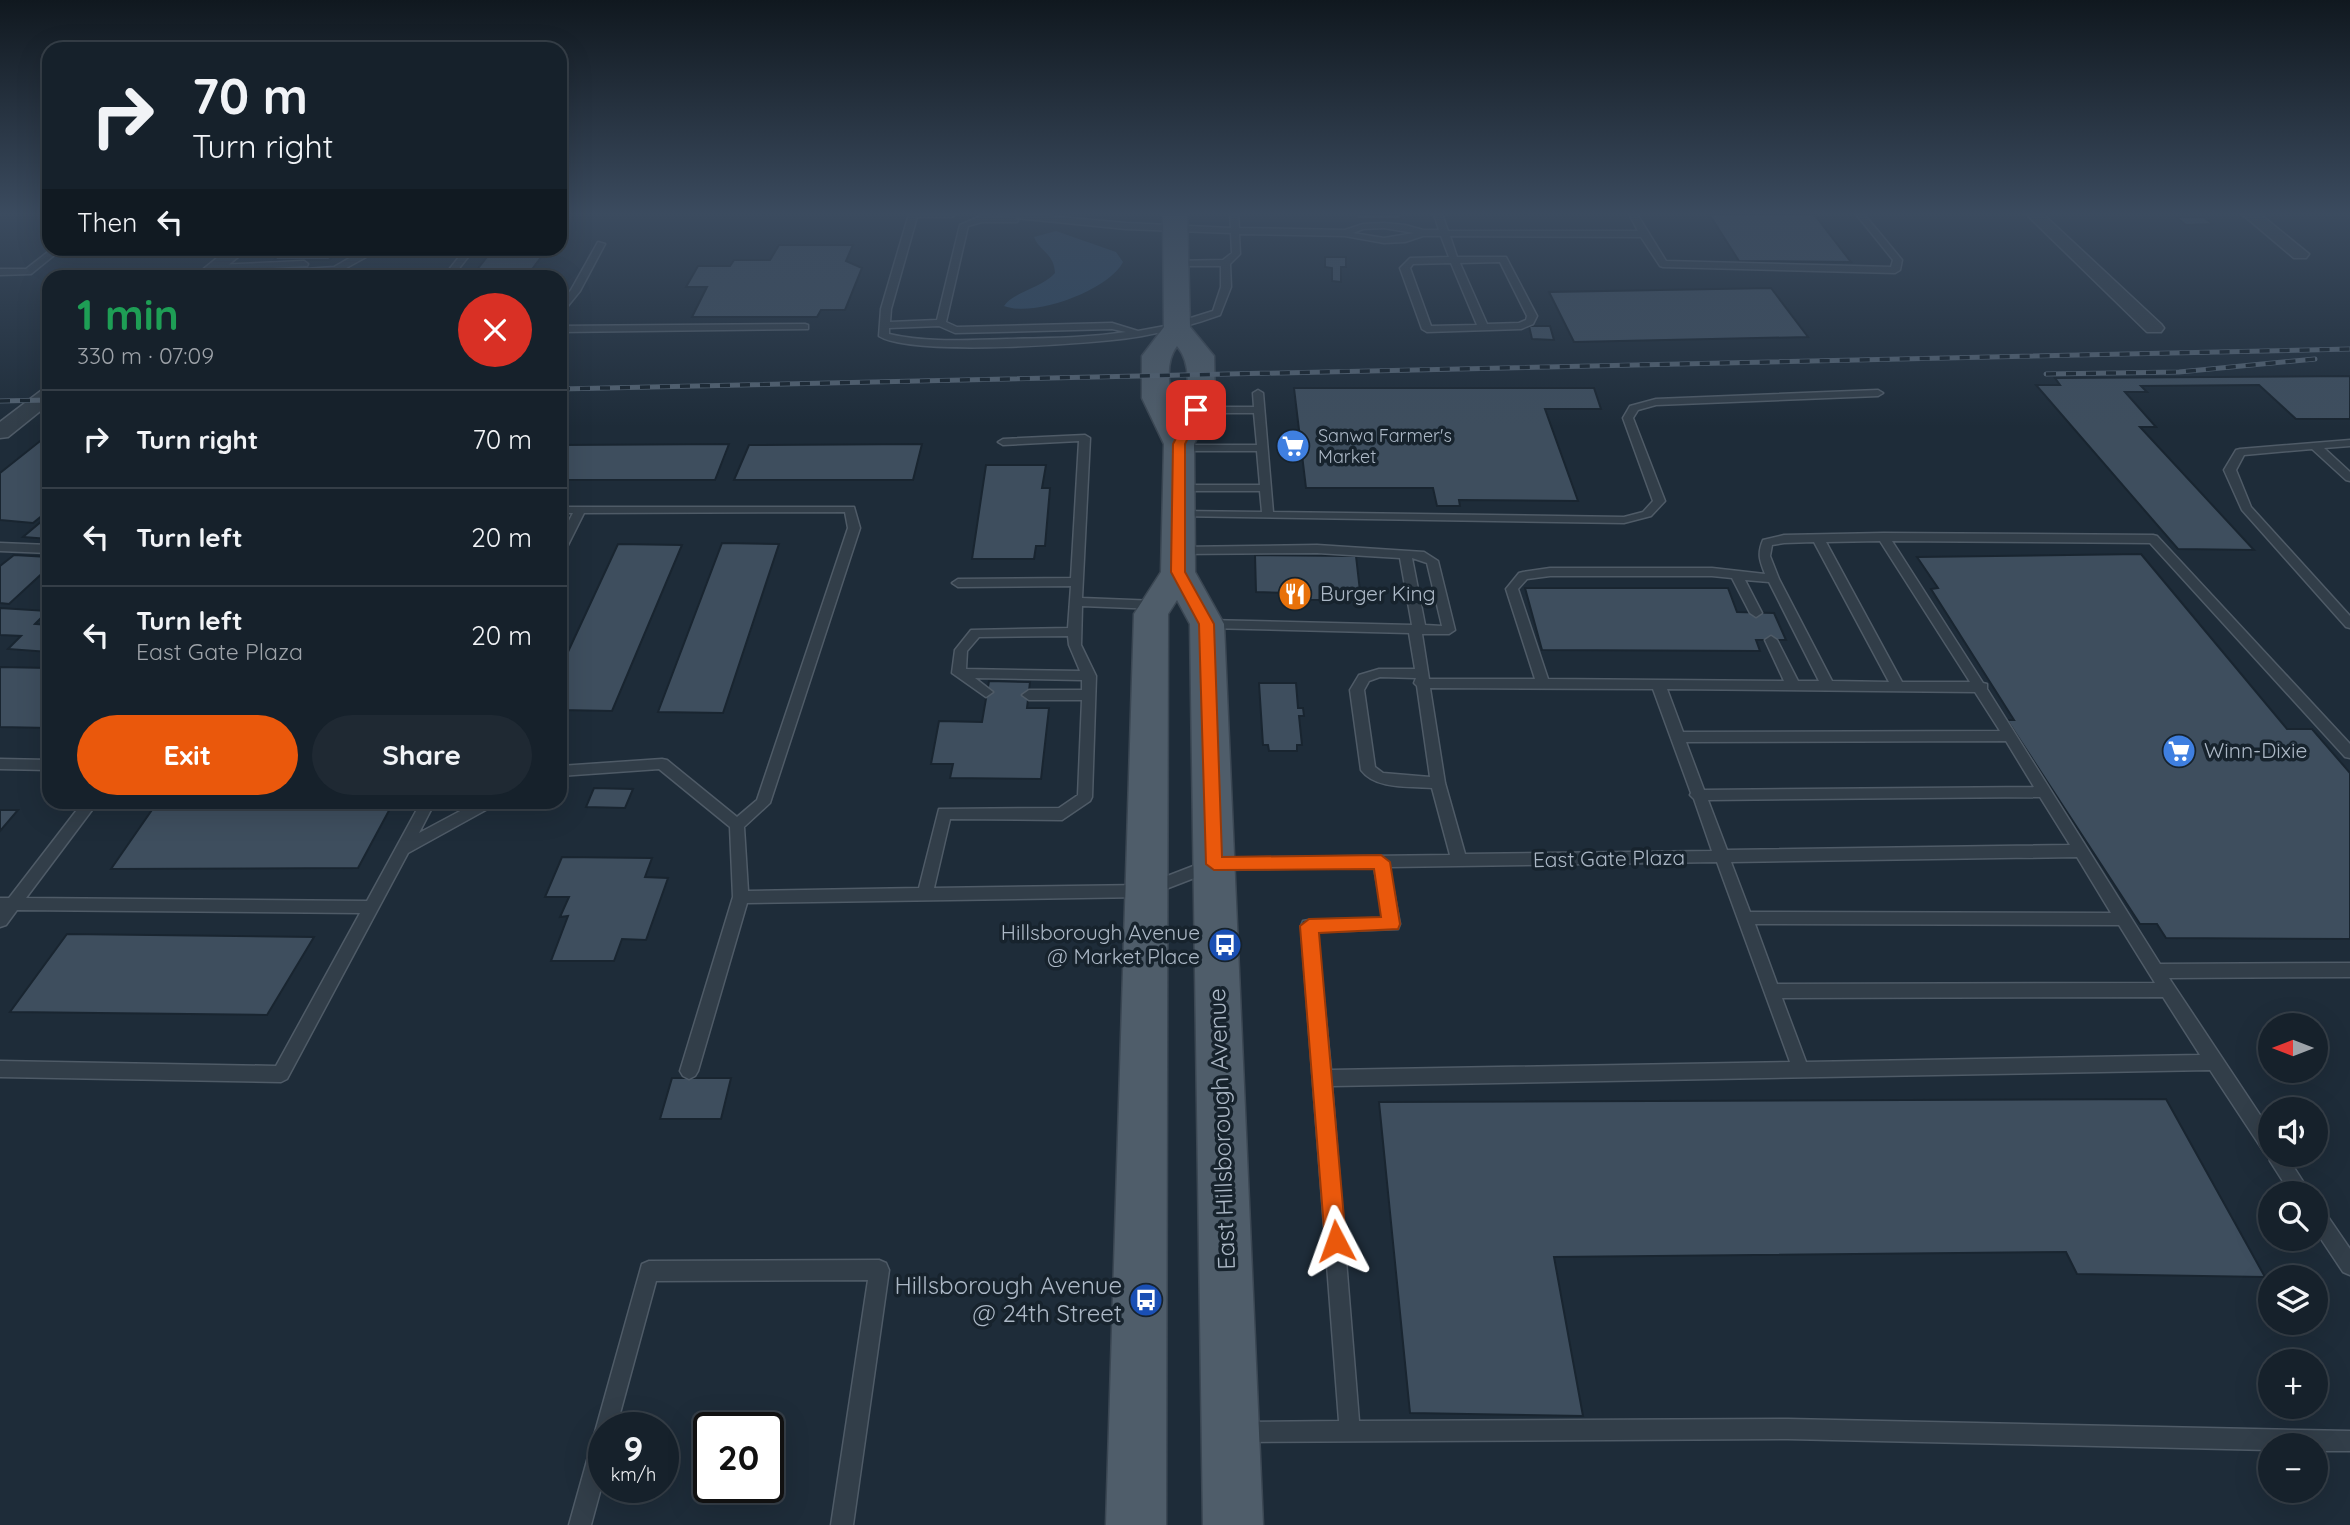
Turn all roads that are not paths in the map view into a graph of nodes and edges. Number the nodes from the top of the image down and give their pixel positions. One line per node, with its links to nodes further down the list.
1 (578, 285): 10 (lane)
2 (893, 285): 12 (lane)
3 (950, 285): 11 (lane)
4 (1176, 285): 15 (main road)
5 (1226, 285): 15 (lane)
6 (1411, 285): 14 (lane)
7 (1465, 285): 14 (lane)
8 (1516, 285): 14 (lane)
9 (2109, 285): 16 (street)
10 (567, 301)
11 (941, 323): 12 (lane); 18 (lane)
12 (885, 325): 18 (lane)
13 (805, 327): 17 (lane)
14 (1483, 327)
15 (1177, 328): 18 (lane); 22 (main road); 28 (main road)
16 (2154, 328)
17 (567, 329)
18 (1137, 332)
19 (1258, 393): 23 (lane)
20 (1878, 393): 35 (lane)
21 (42, 399): 24 (street)
22 (1196, 410): 23 (lane); 28 (main road)
23 (1259, 410): 29 (lane)
24 (0, 432)
25 (1003, 442): 45 (lane)
26 (2350, 443): 27 (lane)
27 (2314, 445): 30 (lane); 50 (lane)
28 (1179, 446): 29 (lane); 32 (main road)
29 (1262, 447): 31 (lane)
30 (2350, 478)
31 (1266, 488): 32 (lane); 35 (lane)
32 (1179, 501): 35 (lane); 43 (main road)
33 (567, 510): 34 (lane)
34 (580, 510): 36 (lane); 78 (lane)
35 (1268, 515)
36 (567, 535)
37 (1884, 537): 38 (lane); 62 (lane); 68 (lane)
38 (1818, 538): 44 (lane); 61 (lane)
39 (0, 547): 40 (lane)
40 (42, 549)
41 (1405, 554): 43 (lane); 51 (lane); 51 (lane)
42 (1735, 573): 44 (lane); 48 (lane); 57 (lane)
43 (1171, 576): 47 (lane); 49 (main road, East Hillsborough Avenue); 85 (main road)
44 (1773, 579): 60 (lane)
45 (1075, 582): 46 (lane); 47 (lane)
46 (958, 583)
47 (1076, 602): 52 (lane)
48 (1756, 613)
49 (1207, 624): 51 (lane); 84 (main road, East Hillsborough Avenue)
50 (2350, 624)
51 (1417, 629): 56 (lane)
52 (1074, 632): 54 (lane); 55 (lane)
53 (1771, 640): 59 (lane)
54 (959, 673): 55 (lane); 63 (lane)
55 (1089, 676): 65 (lane)
56 (1421, 678): 57 (lane); 72 (lane); 72 (lane)
57 (1543, 684): 58 (lane)
58 (1658, 684): 59 (lane); 67 (lane)
59 (1793, 685): 60 (lane)
60 (1826, 685): 61 (lane)
61 (1898, 686): 62 (lane)
62 (1982, 687): 66 (lane)
63 (986, 692)
64 (1029, 695): 65 (lane)
65 (1089, 695): 86 (lane)
66 (2010, 736): 67 (lane); 73 (lane)
67 (1677, 737): 74 (lane)
68 (2350, 753)
69 (0, 764): 70 (lane)
70 (42, 765)
71 (567, 771): 78 (lane)
72 (1438, 783): 82 (lane)
73 (2043, 792): 74 (lane); 80 (lane)
74 (1697, 795): 81 (lane)
75 (86, 809): 88 (lane)
76 (424, 809): 79 (lane)
77 (475, 809): 79 (lane)
78 (737, 825): 87 (lane)
79 (403, 849): 89 (lane)
80 (2078, 851): 81 (lane, East Gate Plaza); 91 (lane)
81 (1720, 857): 82 (lane, East Gate Plaza); 90 (lane)
82 (1459, 861): 83 (lane, East Gate Plaza)
83 (1381, 862): 84 (lane, East Gate Plaza); 101 (lane)
84 (1214, 864): 85 (lane, East Gate Plaza); 107 (main road, East Hillsborough Avenue)
85 (1145, 891): 86 (lane); 112 (main road)
86 (925, 894): 87 (lane)
87 (741, 897): 100 (lane)
88 (6, 904): 89 (lane); 92 (lane)
89 (372, 906): 98 (lane)
90 (1743, 918): 91 (lane); 96 (lane)
91 (2123, 919): 94 (lane)
92 (0, 921)
93 (2350, 970): 94 (lane)
94 (2157, 971): 95 (lane)
95 (2169, 990): 96 (lane); 97 (lane)
96 (1770, 991): 99 (lane)
97 (2213, 1062): 99 (lane); 102 (lane)
98 (0, 1069)
99 (1801, 1070): 101 (lane)
100 (689, 1071)
101 (1323, 1078): 106 (lane)
102 (2258, 1128)
103 (2328, 1232): 104 (lane)
104 (2350, 1265)
105 (610, 1412): 111 (lane)
106 (1350, 1432): 107 (lane); 108 (lane)
107 (1231, 1433): 113 (main road, East Hillsborough Avenue)
108 (2350, 1441)
109 (588, 1496): 110 (lane)
110 (580, 1525)
111 (842, 1525)
112 (1136, 1525)
113 (1233, 1525)

